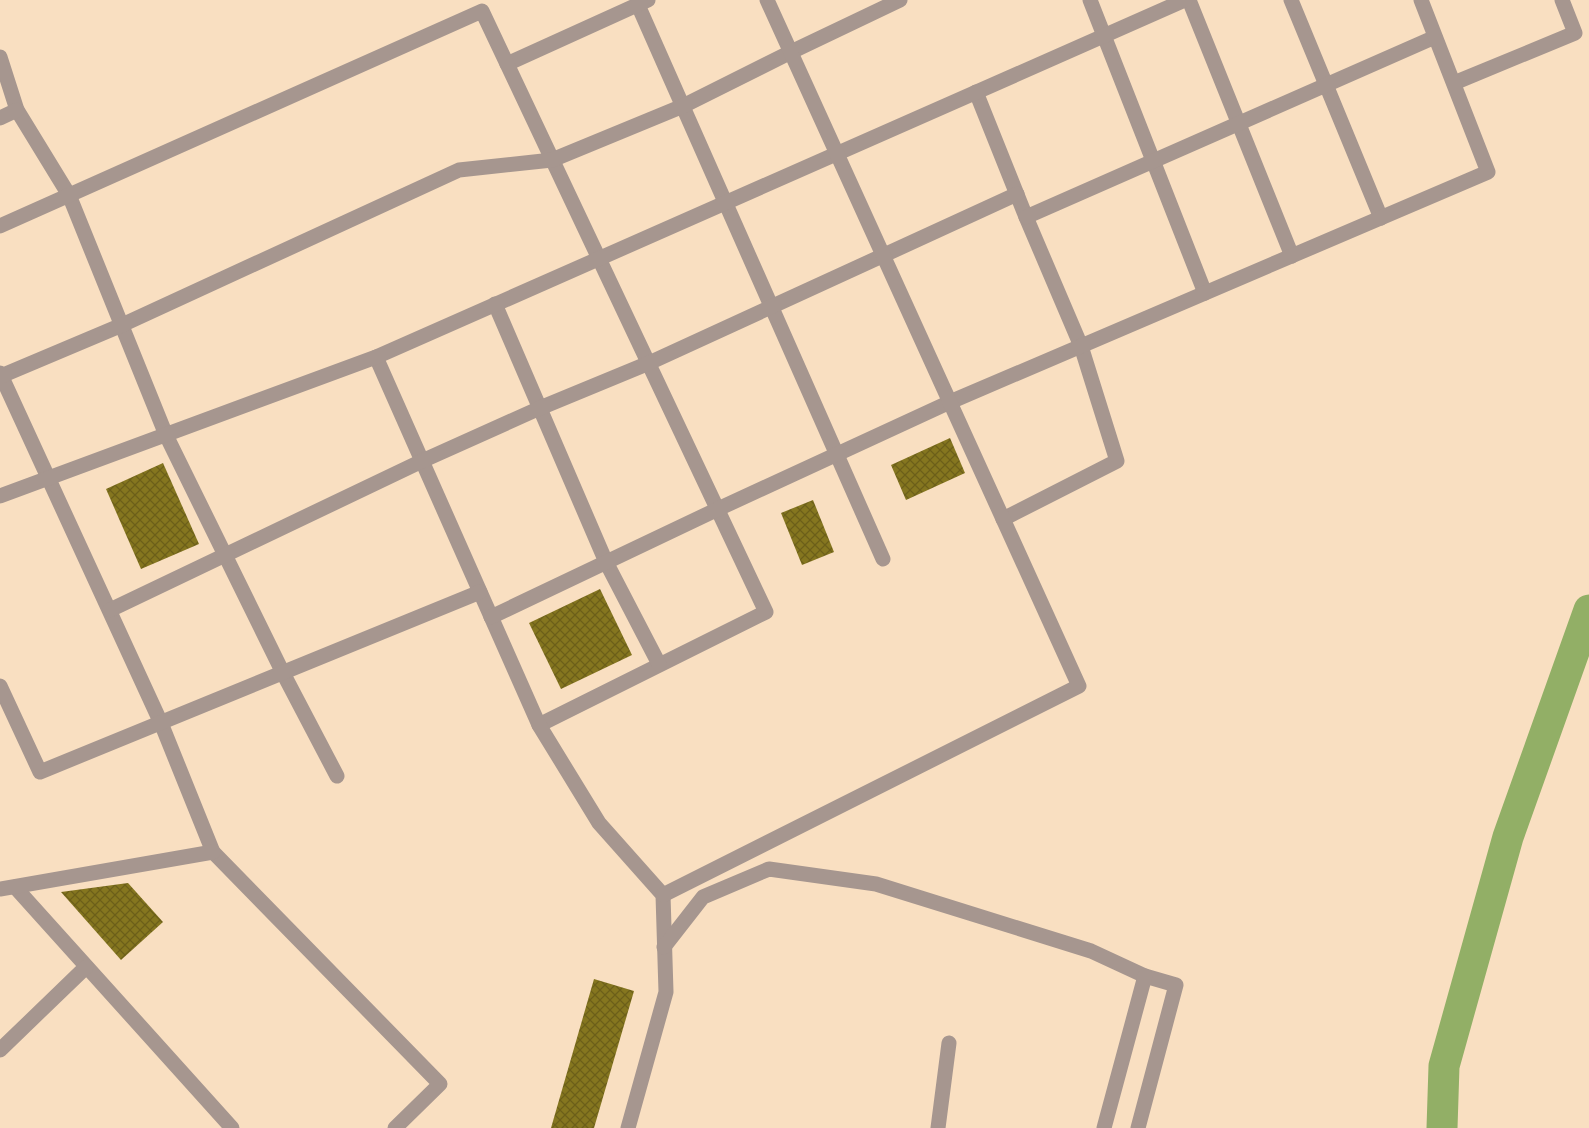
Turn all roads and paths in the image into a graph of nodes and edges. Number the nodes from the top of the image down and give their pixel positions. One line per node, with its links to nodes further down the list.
1 (767, 0): 12 (street)
2 (900, 0): 12 (street)
3 (1090, 0): 10 (street)
4 (1185, 0): 10 (street)
5 (1189, 0): 21 (street)
6 (1291, 0): 16 (street)
7 (1421, 0): 11 (street)
8 (1562, 0): 15 (street)
9 (643, 2): 14 (street); 18 (street)
10 (1103, 35): 17 (street); 24 (street)
11 (1435, 37): 15 (street); 16 (street)
12 (791, 52): 18 (street); 22 (street)
13 (0, 57): 19 (street)
14 (507, 64): 23 (street); 26 (street)
15 (1454, 83): 29 (street)
16 (1326, 85): 21 (street); 29 (street)
17 (976, 92): 22 (street); 25 (street)
18 (683, 106): 23 (street); 27 (street)
19 (17, 110): 20 (street); 26 (street)
20 (0, 118)
21 (1239, 123): 24 (street); 32 (street)
22 (836, 153): 27 (street); 31 (street)
23 (552, 160): 33 (street); 37 (street)
24 (1153, 161): 28 (street); 34 (street)
25 (1017, 194): 28 (street); 31 (street)
26 (69, 195): 30 (street); 37 (street)
27 (725, 202): 33 (street); 36 (street)
28 (1026, 217): 38 (street)
29 (1382, 218): 32 (street)
30 (0, 226)
31 (883, 256): 36 (street); 42 (street)
32 (1292, 256): 34 (street)
33 (599, 258): 35 (street); 40 (street)
34 (1205, 293): 38 (street)
35 (495, 304): 39 (street); 43 (street)
36 (772, 307): 40 (street); 45 (street)
37 (122, 325): 41 (street); 44 (street)
38 (1081, 346): 42 (street); 50 (street)
39 (376, 357): 44 (street); 46 (street)
40 (649, 363): 43 (street); 49 (street)
41 (1, 374): 47 (street)
42 (950, 402): 45 (street); 50 (street)
43 (540, 408): 46 (street); 53 (street)
44 (166, 435): 47 (street); 51 (street)
45 (837, 454): 49 (street); 52 (street)
46 (422, 461): 51 (street); 54 (street)
47 (48, 478): 48 (street); 55 (street)
48 (0, 496)
49 (718, 509): 53 (street); 57 (street)
50 (1003, 519): 65 (street)
51 (225, 556): 55 (street); 58 (street)
52 (883, 559)
53 (606, 562): 56 (street); 57 (street)
54 (480, 592): 56 (street); 58 (street)
55 (110, 610): 60 (street)
56 (491, 617): 61 (street)
57 (660, 664): 61 (street)
58 (283, 673): 60 (street); 62 (street)
59 (0, 686): 60 (street)
60 (162, 722): 63 (street)
61 (539, 725): 65 (street)
62 (337, 776)
63 (213, 852): 64 (street); 72 (street)
64 (7, 888): 67 (street)
65 (663, 895): 66 (street)
66 (664, 947): 68 (street); 73 (street)
67 (86, 967): 70 (street); 71 (street)
68 (1145, 976): 75 (street); 76 (street)
69 (949, 1043): 74 (street)
70 (0, 1050)
71 (232, 1128)
72 (395, 1128)
73 (628, 1128)
74 (938, 1128)
75 (1104, 1128)
76 (1138, 1128)

